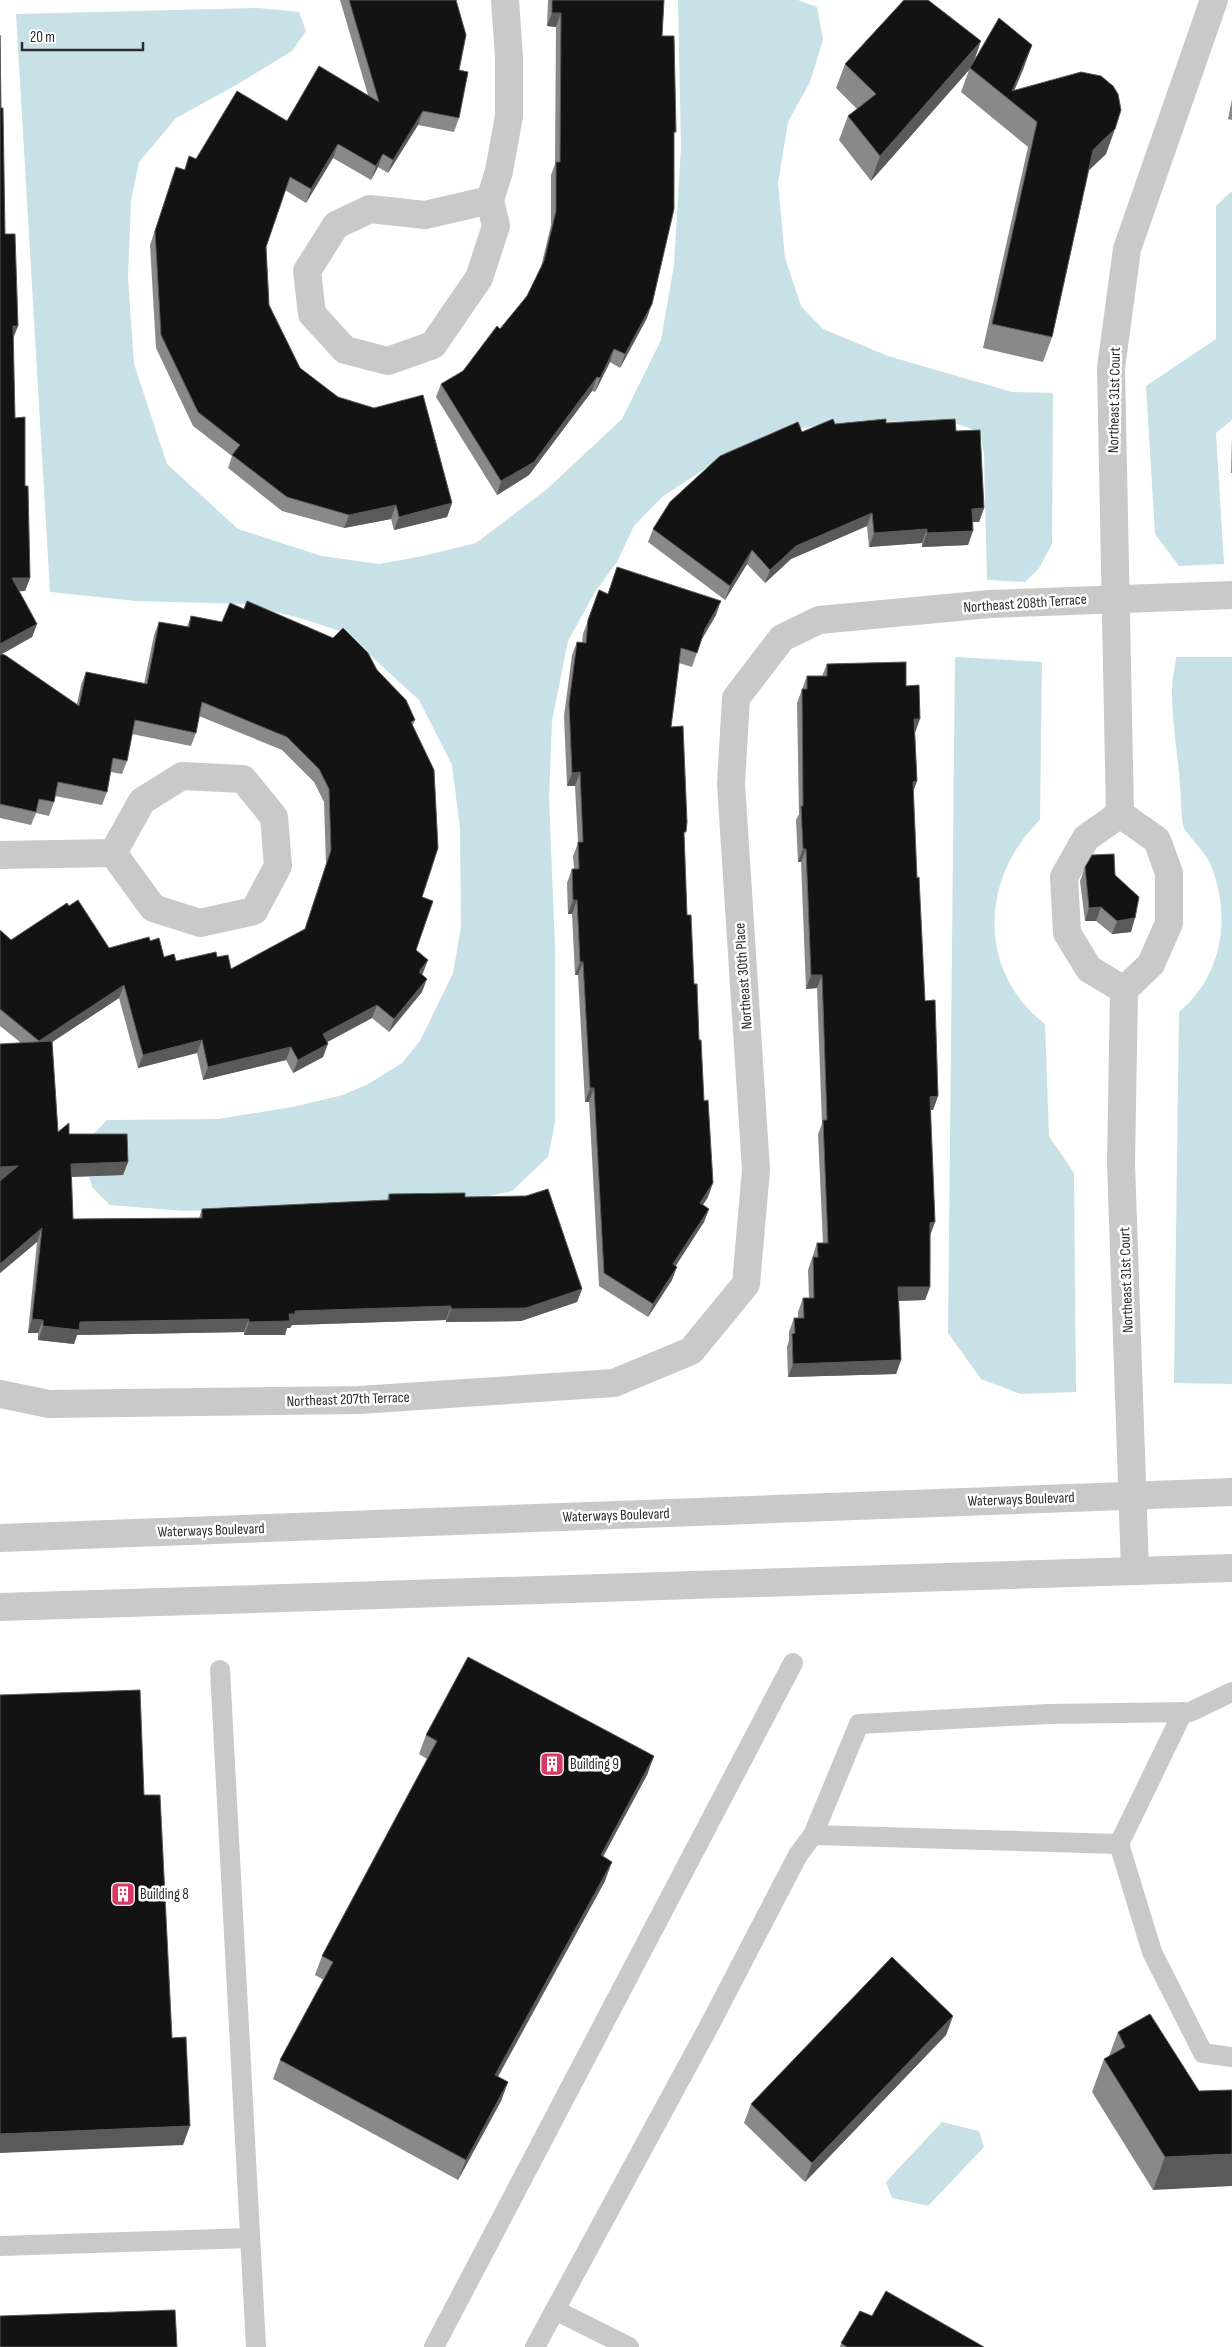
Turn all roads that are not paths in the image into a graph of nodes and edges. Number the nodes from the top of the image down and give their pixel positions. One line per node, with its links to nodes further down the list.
1 (505, 0): 3 (street)
2 (1214, 0): 5 (street, Northeast 31st Court)
3 (490, 200): 3 (street)
4 (1232, 595): 5 (street, Northeast 208th Terrace)
5 (1114, 598): 6 (street, Northeast 208th Terrace); 7 (street, Northeast 31st Court)
6 (819, 620): 11 (street, Northeast 30th Place)
7 (1120, 814): 10 (street); 10 (street)
8 (113, 853): 8 (street); 9 (street)
9 (0, 854)
10 (1124, 990): 14 (street, Northeast 31st Court)
11 (691, 1351): 12 (street, Northeast 207th Terrace)
12 (0, 1394)
13 (1232, 1492): 14 (street, Waterways Boulevard)
14 (1132, 1495): 15 (street, Waterways Boulevard); 17 (street, Northeast 31st Court)
15 (0, 1538)
16 (1232, 1568): 17 (street)
17 (1135, 1571): 18 (street)
18 (0, 1607)
19 (793, 1663): 30 (lane)
20 (220, 1670): 26 (lane)
21 (1232, 1692): 22 (lane)
22 (1183, 1712): 23 (lane); 24 (lane)
23 (813, 1835): 24 (lane); 28 (lane)
24 (1119, 1844): 25 (lane)
25 (1232, 2057)
26 (250, 2238): 27 (lane); 29 (lane)
27 (0, 2246)
28 (555, 2310): 31 (lane); 32 (lane)
29 (256, 2347)
30 (434, 2347)
31 (535, 2347)
32 (630, 2347)

